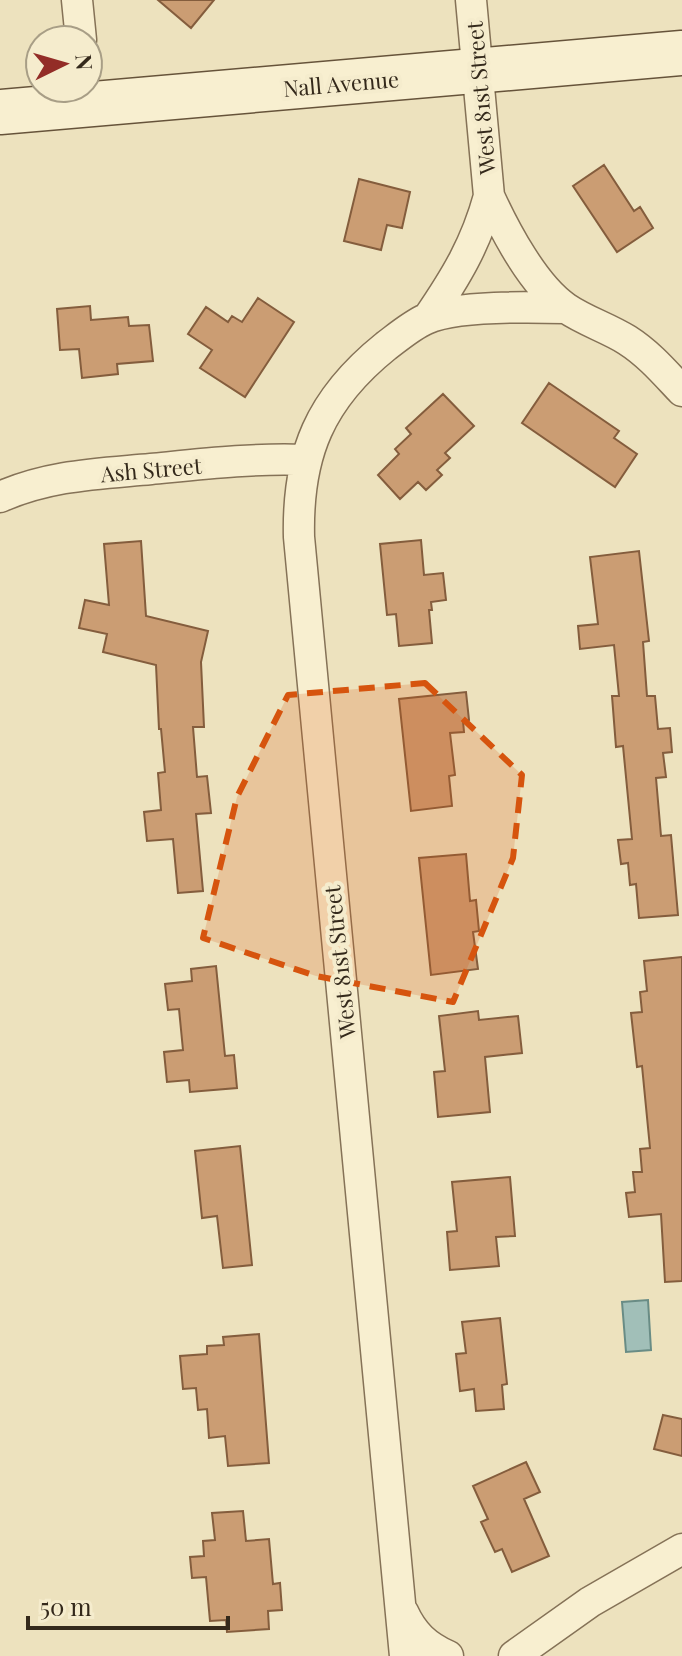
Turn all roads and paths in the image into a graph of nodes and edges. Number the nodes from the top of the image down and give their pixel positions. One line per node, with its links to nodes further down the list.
1 (77, 0): 3 (street)
2 (471, 0): 5 (street, West 81st Street)
3 (79, 24)
4 (682, 53): 5 (main road, Nall Avenue)
5 (477, 72): 6 (main road, Nall Avenue); 9 (street, West 81st Street)
6 (104, 95)
7 (43, 104): 8 (main road, Nall Avenue)
8 (0, 112)
9 (489, 196): 10 (street, West 81st Street); 11 (street, West 81st Street)
10 (565, 308): 11 (street, West 81st Street); 12 (street)
11 (428, 318): 13 (street, West 81st Street)
12 (682, 391)
13 (305, 460): 14 (street, Ash Street); 16 (street, West 81st Street)
14 (0, 497)
15 (682, 1549): 19 (street)
16 (400, 1607): 17 (street, West 81st Street); 18 (street)
17 (405, 1656)
18 (448, 1656)
19 (514, 1656)

